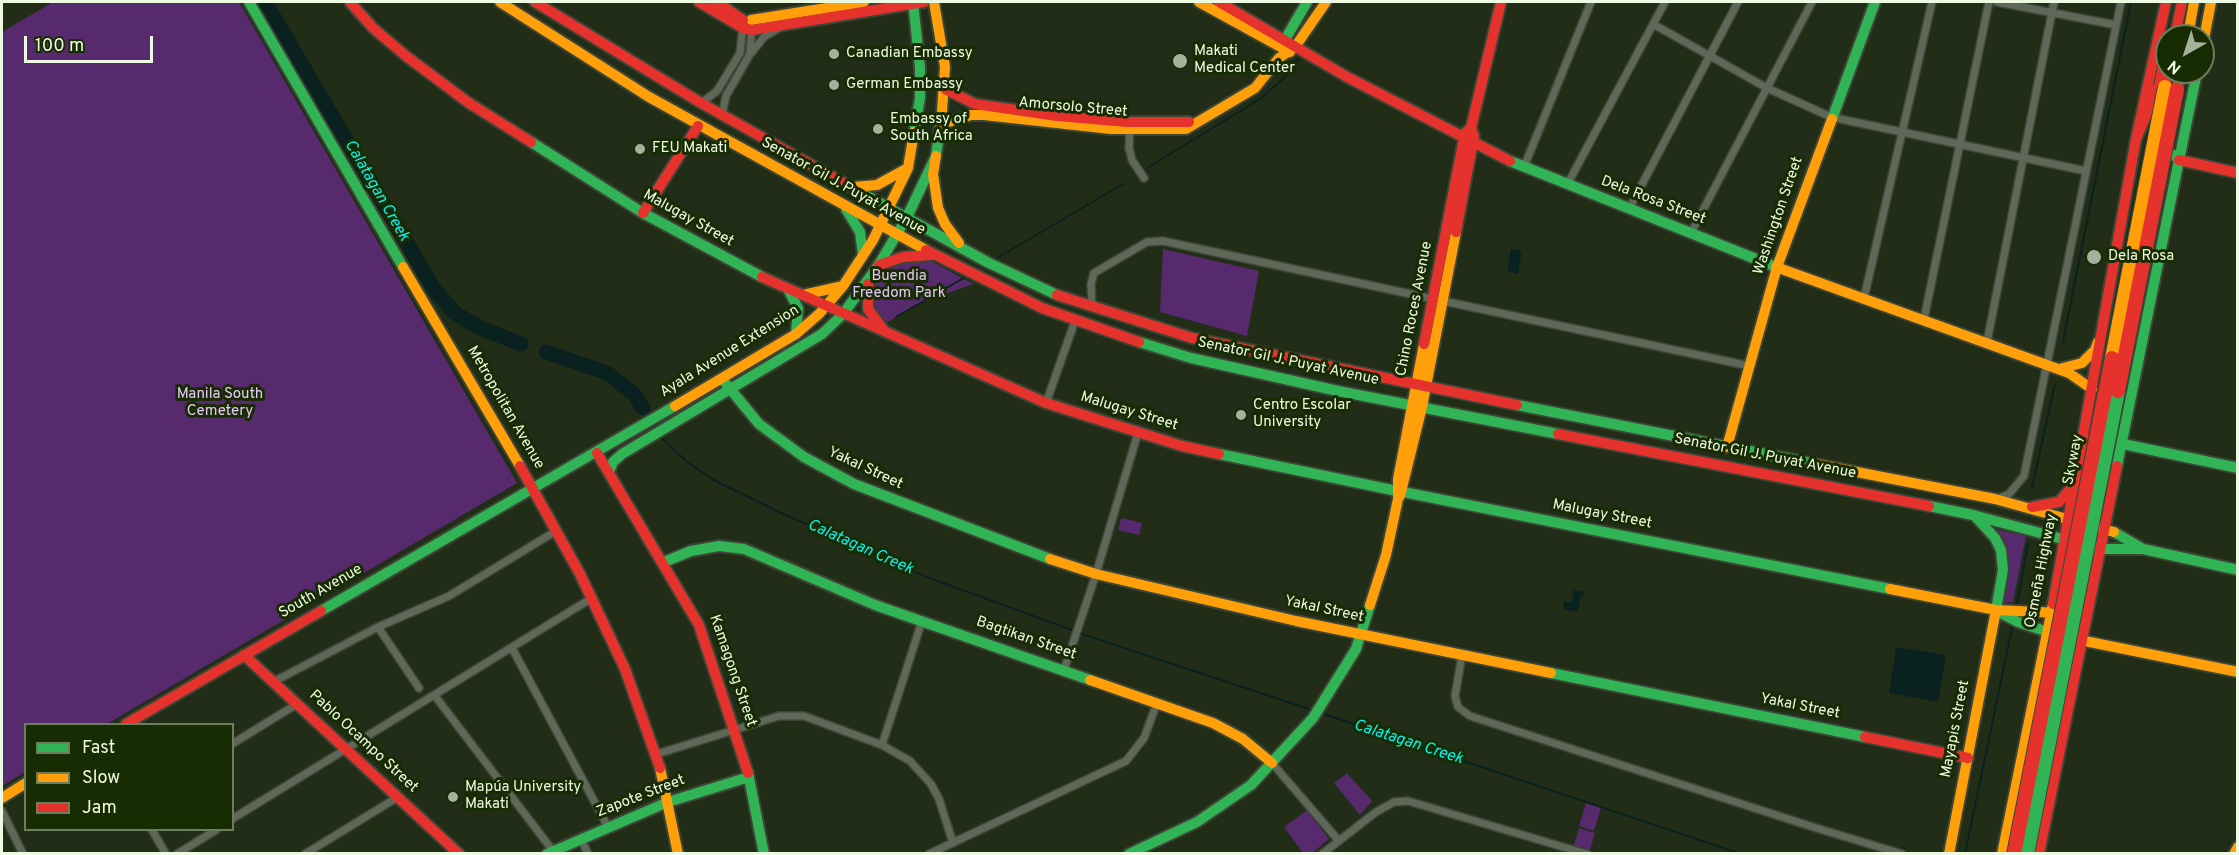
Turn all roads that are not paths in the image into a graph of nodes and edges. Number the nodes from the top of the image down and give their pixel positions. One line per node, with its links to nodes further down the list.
1 (249, 2): 119 (main road, Metropolitan Avenue)
2 (350, 2): 76 (main road, Malugay Street)
3 (500, 2): 55 (main road, Senator Gil J. Puyat Avenue)
4 (536, 2): 51 (main road, Senator Gil J. Puyat Avenue)
5 (699, 2): 31 (main road)
6 (717, 2): 31 (main road)
7 (864, 2): 31 (main road)
8 (917, 2): 39 (main road); 67 (main road, Ayala Avenue Extension)
9 (934, 2): 50 (main road)
10 (1199, 2): 40 (main road, Dela Rosa Street)
11 (1219, 2): 40 (main road, Dela Rosa Street)
12 (1307, 2): 40 (main road, Amorsolo Street)
13 (1326, 2): 40 (main road, Amorsolo Street)
14 (1501, 2): 59 (main road, Chino Roces Avenue)
15 (1592, 2): 66 (street)
16 (1665, 2): 32 (street)
17 (1738, 2): 42 (street)
18 (1812, 2): 49 (street)
19 (1875, 2): 53 (main road, Washington Street)
20 (1932, 2): 58 (street)
21 (1989, 2): 61 (street)
22 (1997, 2): 30 (street)
23 (2054, 2): 30 (street)
24 (2121, 2): 38 (street)
25 (2166, 2): 33 (main road)
26 (2176, 2): 34 (main road)
27 (2182, 2): 35 (main road)
28 (2196, 2): 36 (main road)
29 (2211, 2): 37 (main road)
30 (2052, 13): 38 (street); 65 (street)
31 (747, 24): 39 (main road); 41 (street); 51 (street)
32 (1653, 24): 42 (street); 71 (street)
33 (2165, 24)
34 (2168, 24)
35 (2177, 24)
36 (2197, 24)
37 (2202, 24)
38 (2116, 25): 68 (street)
39 (783, 27): 41 (street)
40 (1286, 48): 56 (main road, Amorsolo Street); 59 (main road, Dela Rosa Street)
41 (750, 54): 52 (street)
42 (1710, 56): 49 (street); 75 (street)
43 (2155, 68): 60 (main road)
44 (2166, 84): 190 (main road, Skyway, bridge)
45 (2181, 84): 191 (main road, Skyway, bridge)
46 (2182, 84): 64 (main road)
47 (2195, 84): 64 (main road)
48 (2159, 85): 60 (main road, Osmeña Highway); 81 (main road, Osmeña Highway)
49 (1767, 88): 53 (street); 79 (street)
50 (945, 89): 54 (main road); 56 (main road, Amorsolo Street)
51 (701, 103): 52 (main road, Senator Gil J. Puyat Avenue)
52 (722, 115): 72 (main road, Senator Gil J. Puyat Avenue)
53 (1832, 117): 58 (street); 87 (main road, Washington Street)
54 (942, 124): 57 (main road, Amorsolo Street); 63 (main road)
55 (698, 126): 73 (main road, Senator Gil J. Puyat Avenue); 76 (main road)
56 (1131, 126): 57 (main road, Amorsolo Street); 62 (street)
57 (1111, 129): 62 (street)
58 (1901, 134): 61 (street); 91 (street)
59 (1469, 137): 66 (main road, Dela Rosa Street); 92 (main road, Chino Roces Avenue)
60 (2136, 139): 98 (main road, Osmeña Highway)
61 (1961, 146): 65 (street); 96 (street)
62 (1129, 148): 70 (street)
63 (936, 156): 77 (main road, Ayala Avenue Extension); 83 (main road)
64 (2174, 156): 69 (main road); 82 (main road); 112 (main road)
65 (2022, 157): 68 (street); 101 (street)
66 (1524, 167): 71 (main road, Dela Rosa Street)
67 (908, 168): 72 (main road); 74 (main road, Ayala Avenue Extension)
68 (2086, 171): 102 (street)
69 (2238, 173)
70 (1144, 178)
71 (1567, 185): 75 (main road, Dela Rosa Street)
72 (853, 187): 74 (main road, Senator Gil J. Puyat Avenue)
73 (842, 204): 78 (main road, Senator Gil J. Puyat Avenue); 84 (main road)
74 (890, 207): 77 (main road, Senator Gil J. Puyat Avenue); 78 (main road, Ayala Avenue Extension)
75 (1629, 209): 79 (main road, Dela Rosa Street)
76 (643, 213): 90 (main road, Malugay Street)
77 (907, 217): 80 (main road, Ayala Avenue Extension); 83 (main road, Senator Gil J. Puyat Avenue)
78 (880, 226): 80 (main road, Senator Gil J. Puyat Avenue); 84 (main road, Ayala Avenue Extension)
79 (1691, 233): 87 (main road, Dela Rosa Street)
80 (897, 234): 85 (main road, Senator Gil J. Puyat Avenue); 86 (main road, Ayala Avenue Extension)
81 (2134, 234)
82 (2152, 239)
83 (968, 252): 94 (main road, Senator Gil J. Puyat Avenue)
84 (863, 255): 89 (main road, Ayala Avenue Extension)
85 (935, 255): 86 (main road); 97 (main road, Senator Gil J. Puyat Avenue)
86 (879, 265): 88 (main road, Ayala Avenue Extension)
87 (1777, 267): 91 (main road, Dela Rosa Street); 103 (main road, Washington Street)
88 (868, 281): 95 (main road, Ayala Avenue Extension); 100 (main road)
89 (843, 286): 90 (main road); 93 (main road, Ayala Avenue Extension)
90 (795, 293): 93 (main road, Malugay Street); 99 (main road)
91 (1864, 298): 96 (main road, Dela Rosa Street)
92 (1438, 300): 94 (street); 103 (street); 106 (main road, Chino Roces Avenue)
93 (826, 307): 95 (main road, Malugay Street); 99 (main road, Ayala Avenue Extension)
94 (1092, 307): 106 (main road, Senator Gil J. Puyat Avenue)
95 (843, 314): 100 (main road, Malugay Street); 108 (main road, Ayala Avenue Extension)
96 (1924, 319): 101 (main road, Dela Rosa Street)
97 (1076, 321): 109 (street); 110 (main road, Senator Gil J. Puyat Avenue)
98 (2104, 325): 104 (main road); 107 (main road, Osmeña Highway)
99 (796, 334): 105 (main road, Ayala Avenue Extension)
100 (889, 335): 109 (main road, Malugay Street)
101 (1987, 342): 102 (main road, Dela Rosa Street)
102 (2045, 364): 104 (main road, Dela Rosa Street); 121 (street)
103 (1750, 366): 113 (main road, Washington Street)
104 (2059, 369): 107 (main road, Dela Rosa Street)
105 (722, 379): 108 (main road, Yakal Street); 114 (main road, Ayala Avenue Extension)
106 (1421, 386): 110 (main road, Chino Roces Avenue); 113 (main road, Senator Gil J. Puyat Avenue)
107 (2092, 389): 118 (main road, Osmeña Highway)
108 (731, 390): 115 (main road, Ayala Avenue Extension); 132 (main road, Yakal Street)
109 (1046, 404): 111 (main road, Malugay Street)
110 (1417, 406): 120 (main road, Chino Roces Avenue); 123 (main road, Senator Gil J. Puyat Avenue)
111 (1138, 433): 120 (main road, Malugay Street); 132 (street)
112 (2123, 444): 116 (main road); 125 (main road)
113 (1727, 447): 121 (main road, Senator Gil J. Puyat Avenue)
114 (597, 453): 115 (main road); 117 (main road, Kamagong Street); 119 (main road, Ayala Avenue Extension)
115 (622, 454): 117 (main road, Ayala Avenue Extension)
116 (2238, 468)
117 (609, 472): 130 (main road, Kamagong Street)
118 (2076, 483): 122 (main road); 124 (main road, Osmeña Highway)
119 (532, 489): 126 (main road, Metropolitan Avenue); 143 (main road, South Avenue)
120 (1399, 494): 134 (main road, Malugay Street); 140 (main road, Chino Roces Avenue)
121 (1995, 499): 122 (main road, Senator Gil J. Puyat Avenue)
122 (2026, 508): 124 (main road, Senator Gil J. Puyat Avenue)
123 (1973, 515): 127 (main road, Senator Gil J. Puyat Avenue); 134 (main road, Mayapis Street)
124 (2068, 521): 125 (main road, Senator Gil J. Puyat Avenue); 127 (main road, Osmeña Highway)
125 (2104, 530): 128 (main road); 129 (main road, Senator Gil J. Puyat Avenue)
126 (556, 531): 133 (main road, Metropolitan Avenue); 138 (street)
127 (2065, 540): 128 (main road, Senator Gil J. Puyat Avenue); 135 (main road, Osmeña Highway)
128 (2100, 549): 129 (main road, Senator Gil J. Puyat Avenue); 136 (main road)
129 (2144, 549): 131 (main road, Senator Gil J. Puyat Avenue)
130 (664, 562): 137 (main road, Bagtikan Street); 153 (main road, Kamagong Street)
131 (2238, 570)
132 (1096, 574): 140 (main road, Yakal Street); 145 (street)
133 (592, 598): 142 (street); 157 (main road, Metropolitan Avenue)
134 (1996, 610): 135 (main road, Malugay Street); 139 (main road, Malugay Street); 158 (main road, Mayapis Street)
135 (2052, 612): 136 (main road, Malugay Street); 139 (main road, Osmeña Highway)
136 (2086, 619): 141 (main road)
137 (922, 621): 145 (main road, Bagtikan Street); 155 (street)
138 (378, 627): 147 (street); 148 (street)
139 (2048, 632): 141 (main road, Malugay Street); 189 (main road, Osmeña Highway)
140 (1360, 634): 144 (main road, Yakal Street); 159 (main road, Chino Roces Avenue)
141 (2081, 641): 146 (main road, Malugay Street); 192 (main road)
142 (512, 648): 149 (street); 167 (street)
143 (244, 655): 147 (main road, Pablo Ocampo Street); 152 (main road, South Avenue)
144 (1462, 655): 158 (main road, Yakal Street); 187 (street)
145 (1064, 670): 150 (main road, Bagtikan Street)
146 (2238, 672)
147 (273, 682): 151 (main road, Pablo Ocampo Street)
148 (419, 688)
149 (435, 696): 156 (street); 174 (street)
150 (1157, 703): 159 (main road, Bagtikan Street); 172 (street)
151 (297, 704): 154 (street); 156 (main road, Pablo Ocampo Street)
152 (128, 723)
153 (735, 729): 155 (street); 157 (street); 160 (main road, Kamagong Street)
154 (234, 743)
155 (882, 745): 172 (street)
156 (347, 749): 162 (main road, Pablo Ocampo Street); 166 (street)
157 (657, 754): 164 (main road, Metropolitan Avenue)
158 (1968, 758): 188 (main road, Mayapis Street)
159 (1272, 763): 171 (street, Bagtikan Street); 184 (main road, Chino Roces Avenue)
160 (749, 777): 164 (main road, Zapote Street); 182 (main road, Kamagong Street)
161 (24, 784): 163 (main road)
162 (398, 797): 178 (street); 179 (main road, Pablo Ocampo Street)
163 (2, 798)
164 (668, 802): 167 (main road, Zapote Street); 181 (main road, Metropolitan Avenue)
165 (2, 811): 175 (street)
166 (234, 818)
167 (608, 827): 170 (main road, Zapote Street)
168 (153, 831): 176 (street)
169 (214, 831): 177 (street)
170 (581, 839): 174 (main road, Zapote Street); 180 (street)
171 (1340, 841): 185 (street); 186 (street)
172 (953, 843): 183 (street)
173 (2238, 847): 193 (main road)
174 (550, 852)
175 (23, 854)
176 (166, 854)
177 (177, 854)
178 (305, 854)
179 (459, 854)
180 (588, 854)
181 (678, 854)
182 (764, 854)
183 (929, 854)
184 (1129, 854)
185 (1322, 854)
186 (1587, 854)
187 (1902, 854)
188 (1949, 854)
189 (2002, 854)
190 (2014, 854)
191 (2027, 854)
192 (2039, 854)
193 (2234, 854)

